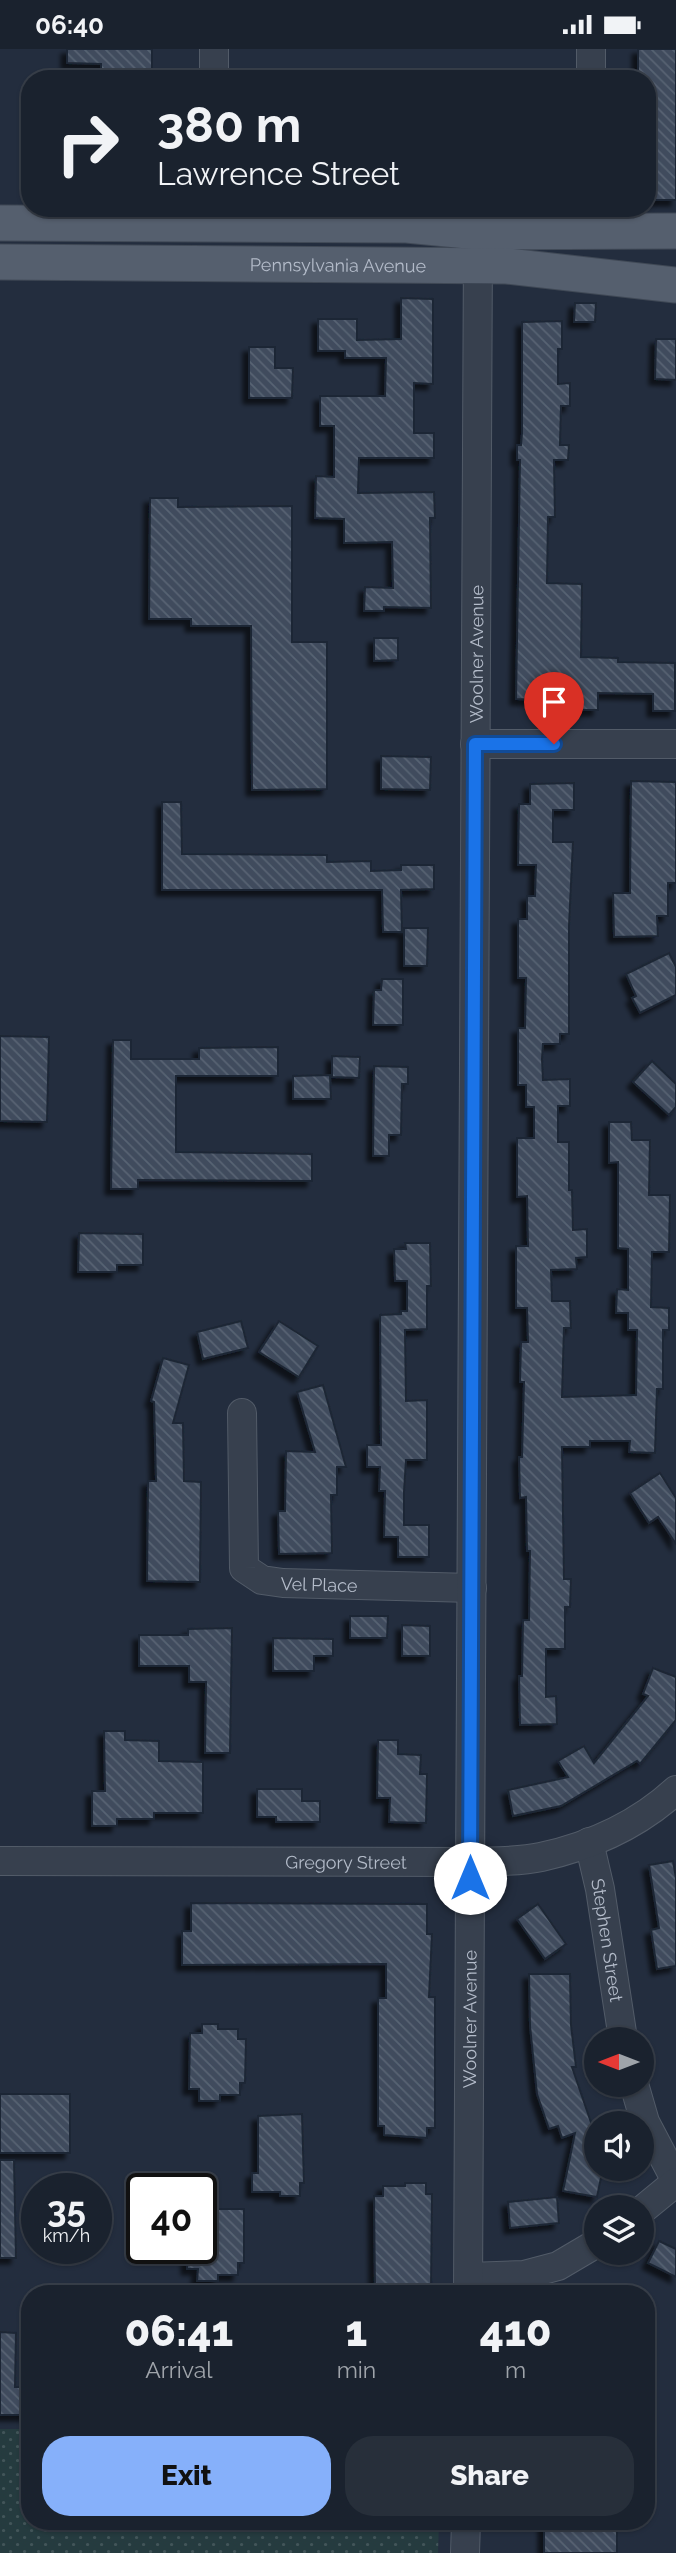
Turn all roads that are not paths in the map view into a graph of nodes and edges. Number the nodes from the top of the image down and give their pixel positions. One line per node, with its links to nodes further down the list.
1 (214, 49): 3 (street)
2 (591, 49): 4 (street)
3 (214, 70)
4 (591, 70)
5 (183, 217): 9 (main road)
6 (213, 217): 13 (street)
7 (235, 217): 11 (main road)
8 (589, 220): 10 (main road); 11 (main road)
9 (0, 223)
10 (676, 231)
11 (478, 232): 14 (street, Woolner Avenue)
12 (0, 262): 13 (main road, Pennsylvania Avenue)
13 (213, 264): 14 (main road, Pennsylvania Avenue)
14 (477, 266): 15 (main road, Pennsylvania Avenue); 16 (street, Woolner Avenue)
15 (676, 285)
16 (475, 744): 17 (street); 19 (street, Woolner Avenue)
17 (676, 744)
18 (242, 1413): 19 (street, Vel Place)
19 (472, 1588): 23 (street, Woolner Avenue)
20 (676, 1790): 21 (street, Gregory Street)
21 (589, 1842): 23 (street, Gregory Street); 24 (street, Stephen Street)
22 (0, 1861): 23 (street, Gregory Street)
23 (471, 1862): 29 (street, Woolner Avenue)
24 (621, 2027)
25 (638, 2097): 26 (street)
26 (676, 2181): 27 (street)
27 (654, 2200)
28 (584, 2251): 29 (street)
29 (469, 2285)
30 (466, 2530): 31 (street)
31 (465, 2553)

